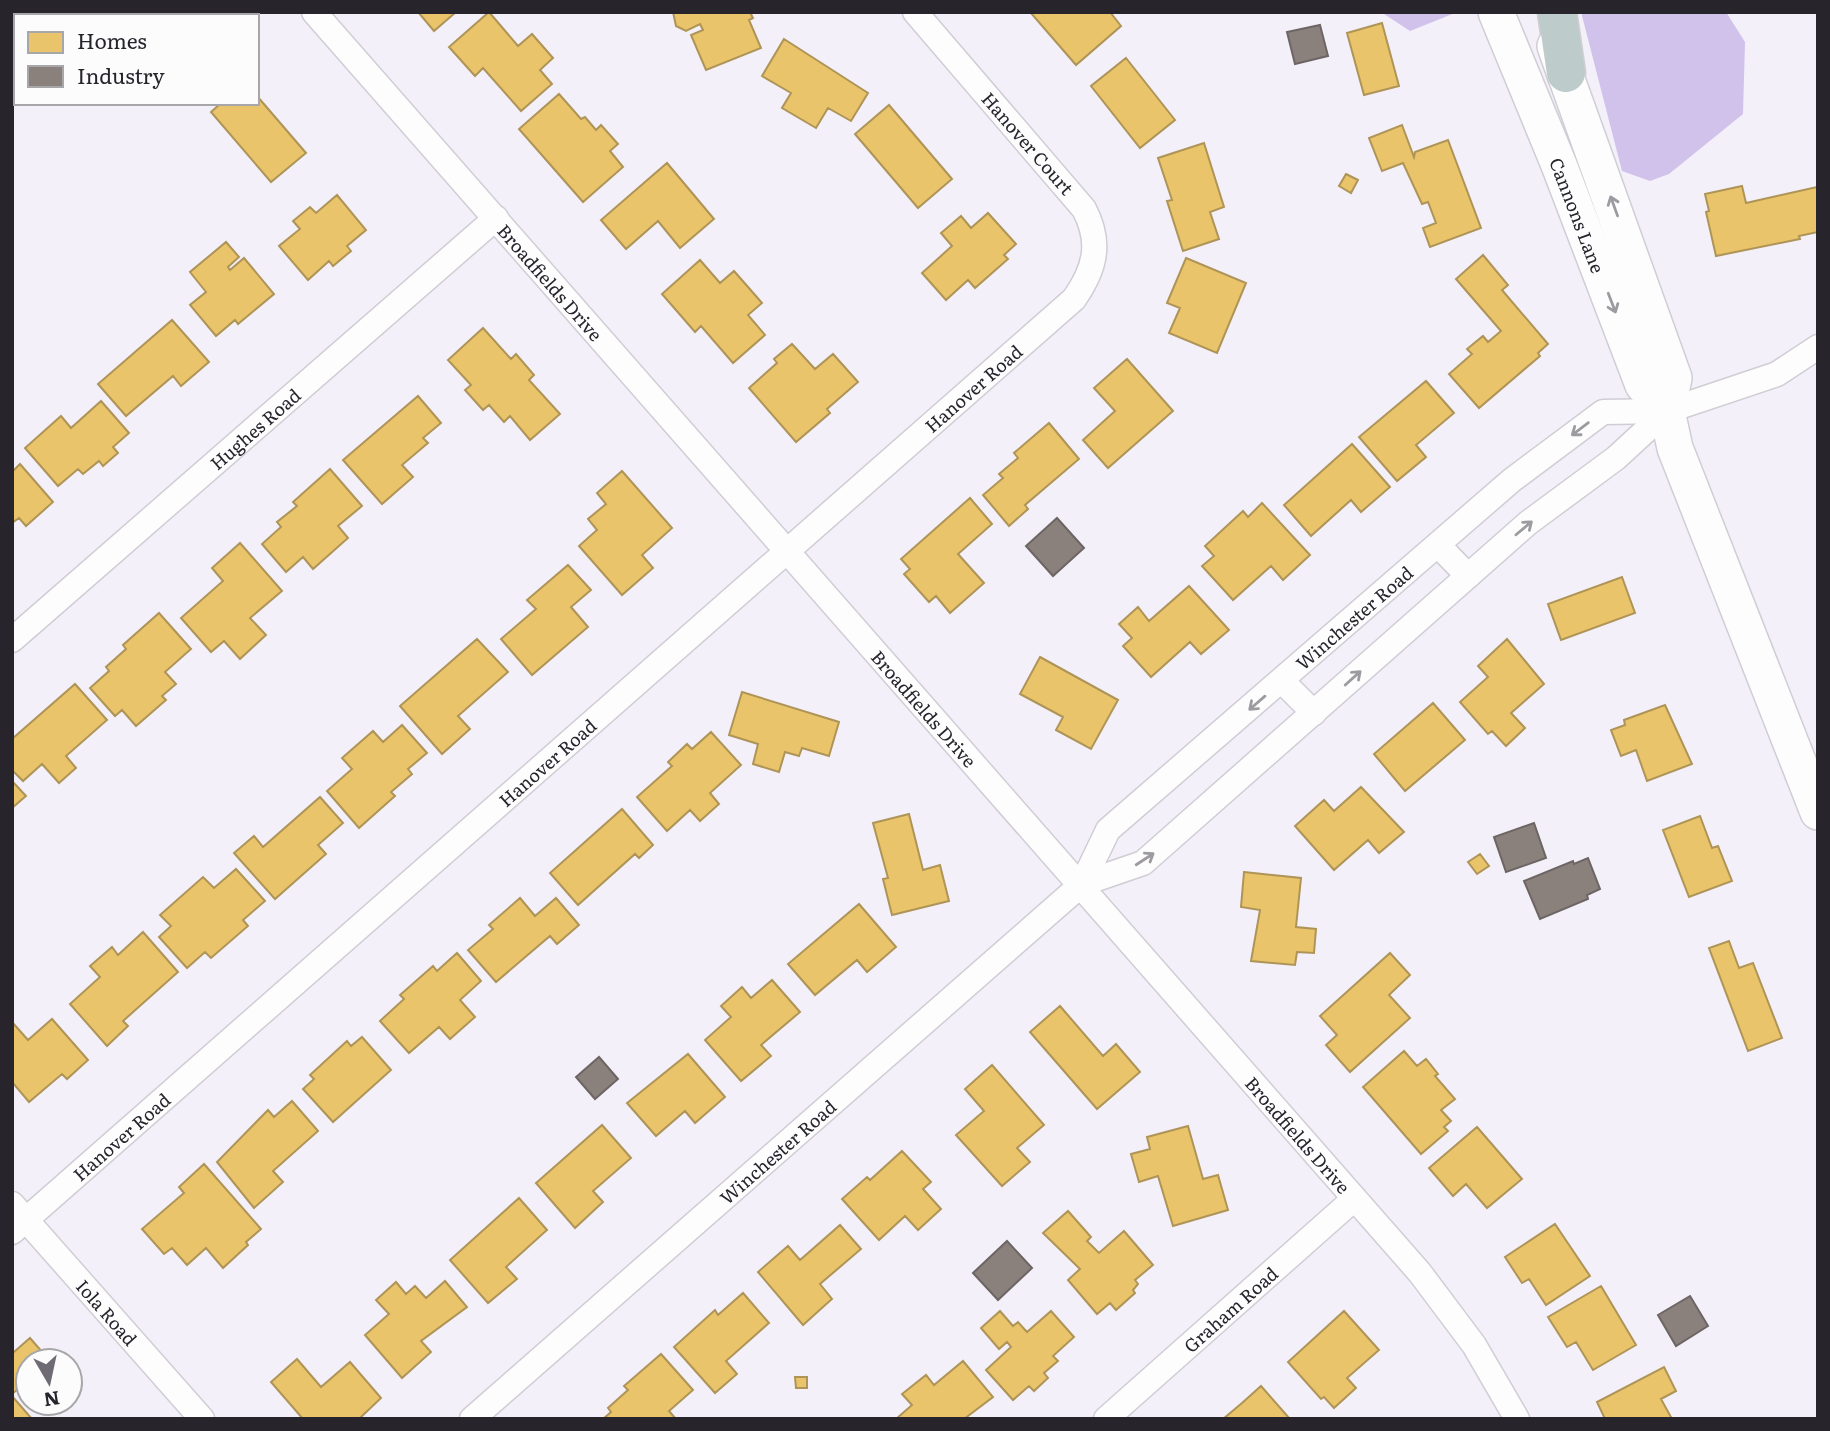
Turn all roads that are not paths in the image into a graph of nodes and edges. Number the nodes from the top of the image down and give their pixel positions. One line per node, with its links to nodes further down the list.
1 (314, 12): 8 (street, Broadfields Drive)
2 (915, 12): 9 (street, Hanover Court)
3 (1496, 12): 7 (main road, Cannons Lane)
4 (1542, 12): 6 (main road, Cannons Lane)
5 (1557, 12): 6 (highway)
6 (1568, 77): 7 (main road); 11 (main road, Cannons Lane, one-way to 6)
7 (1532, 97): 11 (main road, Cannons Lane, one-way to 11)
8 (496, 218): 13 (street, Broadfields Drive); 15 (street, Hughes Road)
9 (1080, 289): 13 (street, Hanover Road)
10 (1818, 347): 11 (street, Winchester Road)
11 (1667, 411): 12 (street, Winchester Road, one-way to 12); 14 (street, Winchester Road, one-way to 11); 18 (main road, Cannons Lane)
12 (1438, 545): 14 (street); 16 (street, Winchester Road)
13 (789, 551): 19 (street, Broadfields Drive); 21 (street, Hanover Road)
14 (1468, 576): 17 (street, Winchester Road, one-way to 14)
15 (12, 640)
16 (1282, 681): 17 (street); 19 (street, Winchester Road, one-way to 19)
17 (1314, 713): 19 (street, Winchester Road, one-way to 17)
18 (1818, 812)
19 (1082, 884): 20 (street, Broadfields Drive); 23 (street, Winchester Road)
20 (1354, 1199): 24 (street, Graham Road); 25 (street, Broadfields Drive)
21 (17, 1218): 22 (street, Iola Road)
22 (202, 1419)
23 (472, 1419)
24 (1106, 1419)
25 (1517, 1419)

